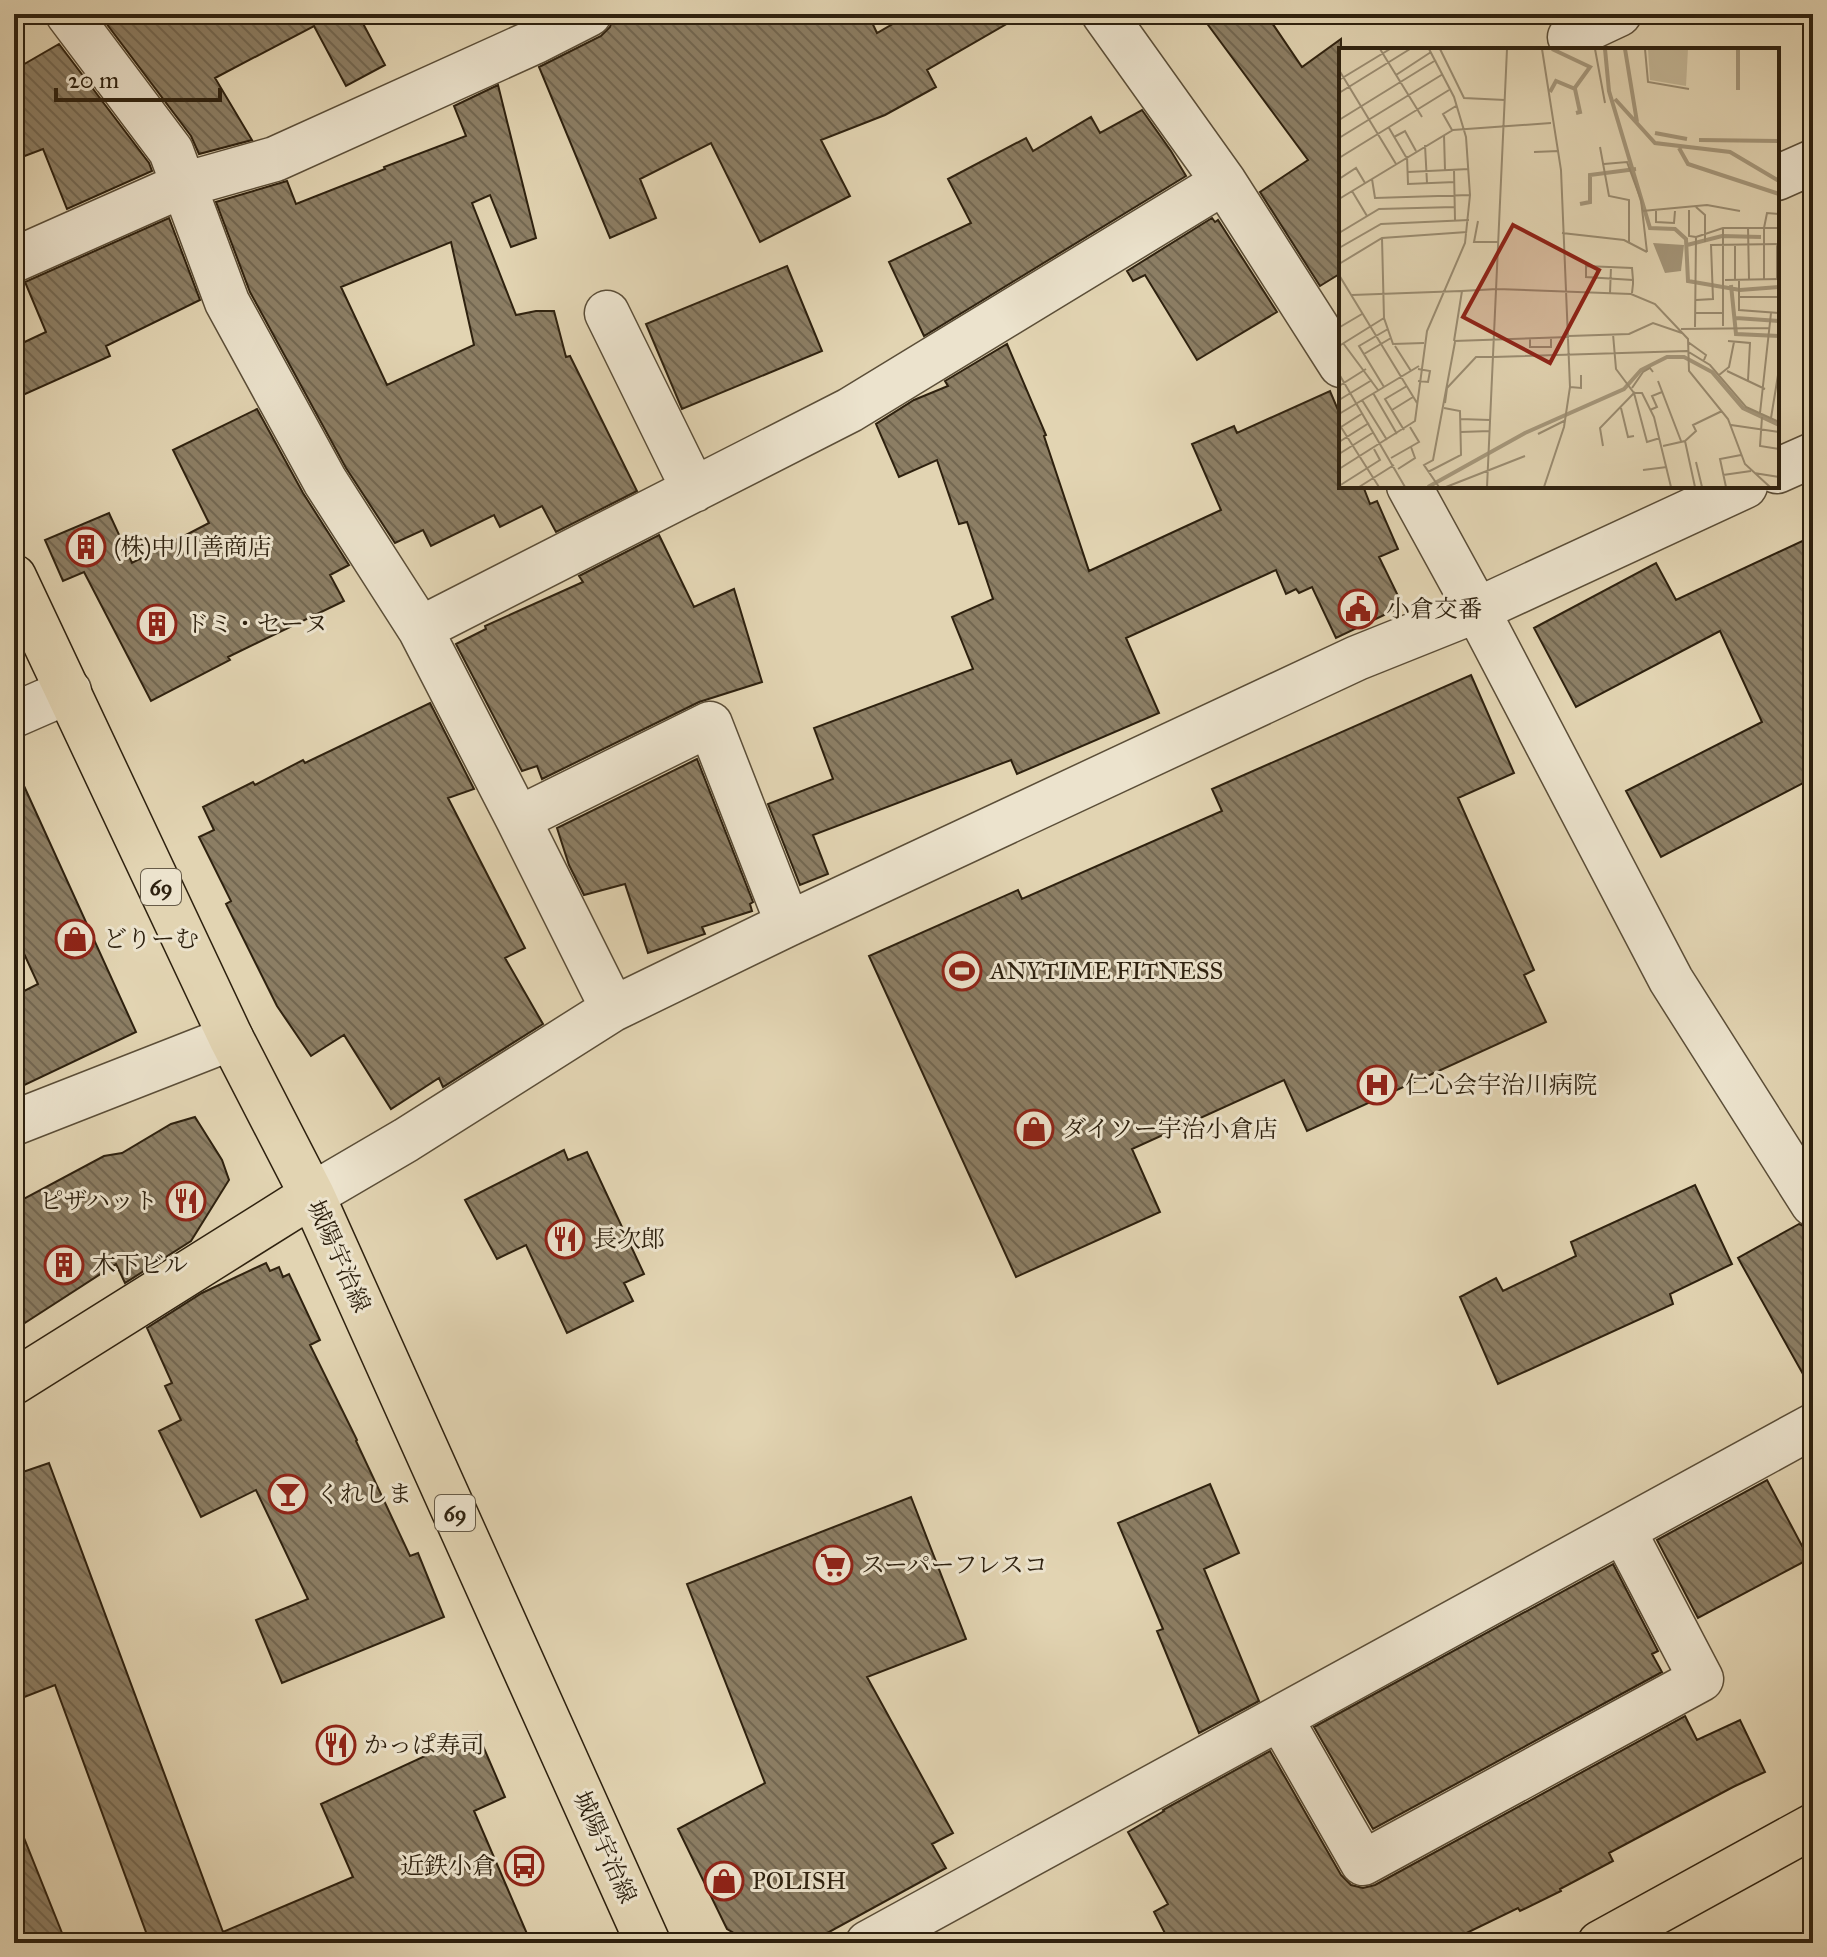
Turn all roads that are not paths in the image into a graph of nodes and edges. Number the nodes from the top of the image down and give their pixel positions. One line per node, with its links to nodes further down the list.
1 (68, 14): 9 (street)
2 (589, 14): 9 (street)
3 (1104, 14): 8 (street)
4 (1619, 14): 5 (street)
5 (1575, 48)
6 (1813, 162): 7 (street)
7 (1779, 177)
8 (1224, 182): 12 (street); 17 (street)
9 (183, 185): 10 (street); 20 (street)
10 (14, 260)
11 (607, 313): 17 (street)
12 (1339, 362)
13 (1813, 455): 14 (street)
14 (1779, 470)
15 (1410, 488): 19 (street)
16 (1741, 488): 19 (street)
17 (694, 490): 20 (street)
18 (14, 577): 21 (main road, 城陽宇治線 / 69)
19 (1477, 610): 24 (street); 29 (street)
20 (420, 629): 23 (street)
21 (69, 691): 22 (street); 26 (main road, 城陽宇治線 / 69)
22 (14, 715)
23 (518, 819): 24 (street); 25 (street)
24 (788, 924): 25 (street)
25 (613, 1009): 28 (street)
26 (231, 1038): 27 (street); 28 (main road, 城陽宇治線 / 69)
27 (14, 1123)
28 (312, 1195): 30 (main road); 35 (main road, 城陽宇治線 / 69)
29 (1813, 1204)
30 (14, 1382)
31 (1813, 1426): 32 (street)
32 (1623, 1530): 33 (street); 33 (street)
33 (1280, 1718): 36 (street)
34 (1813, 1826): 37 (main road)
35 (648, 1943)
36 (868, 1943)
37 (1600, 1943)

